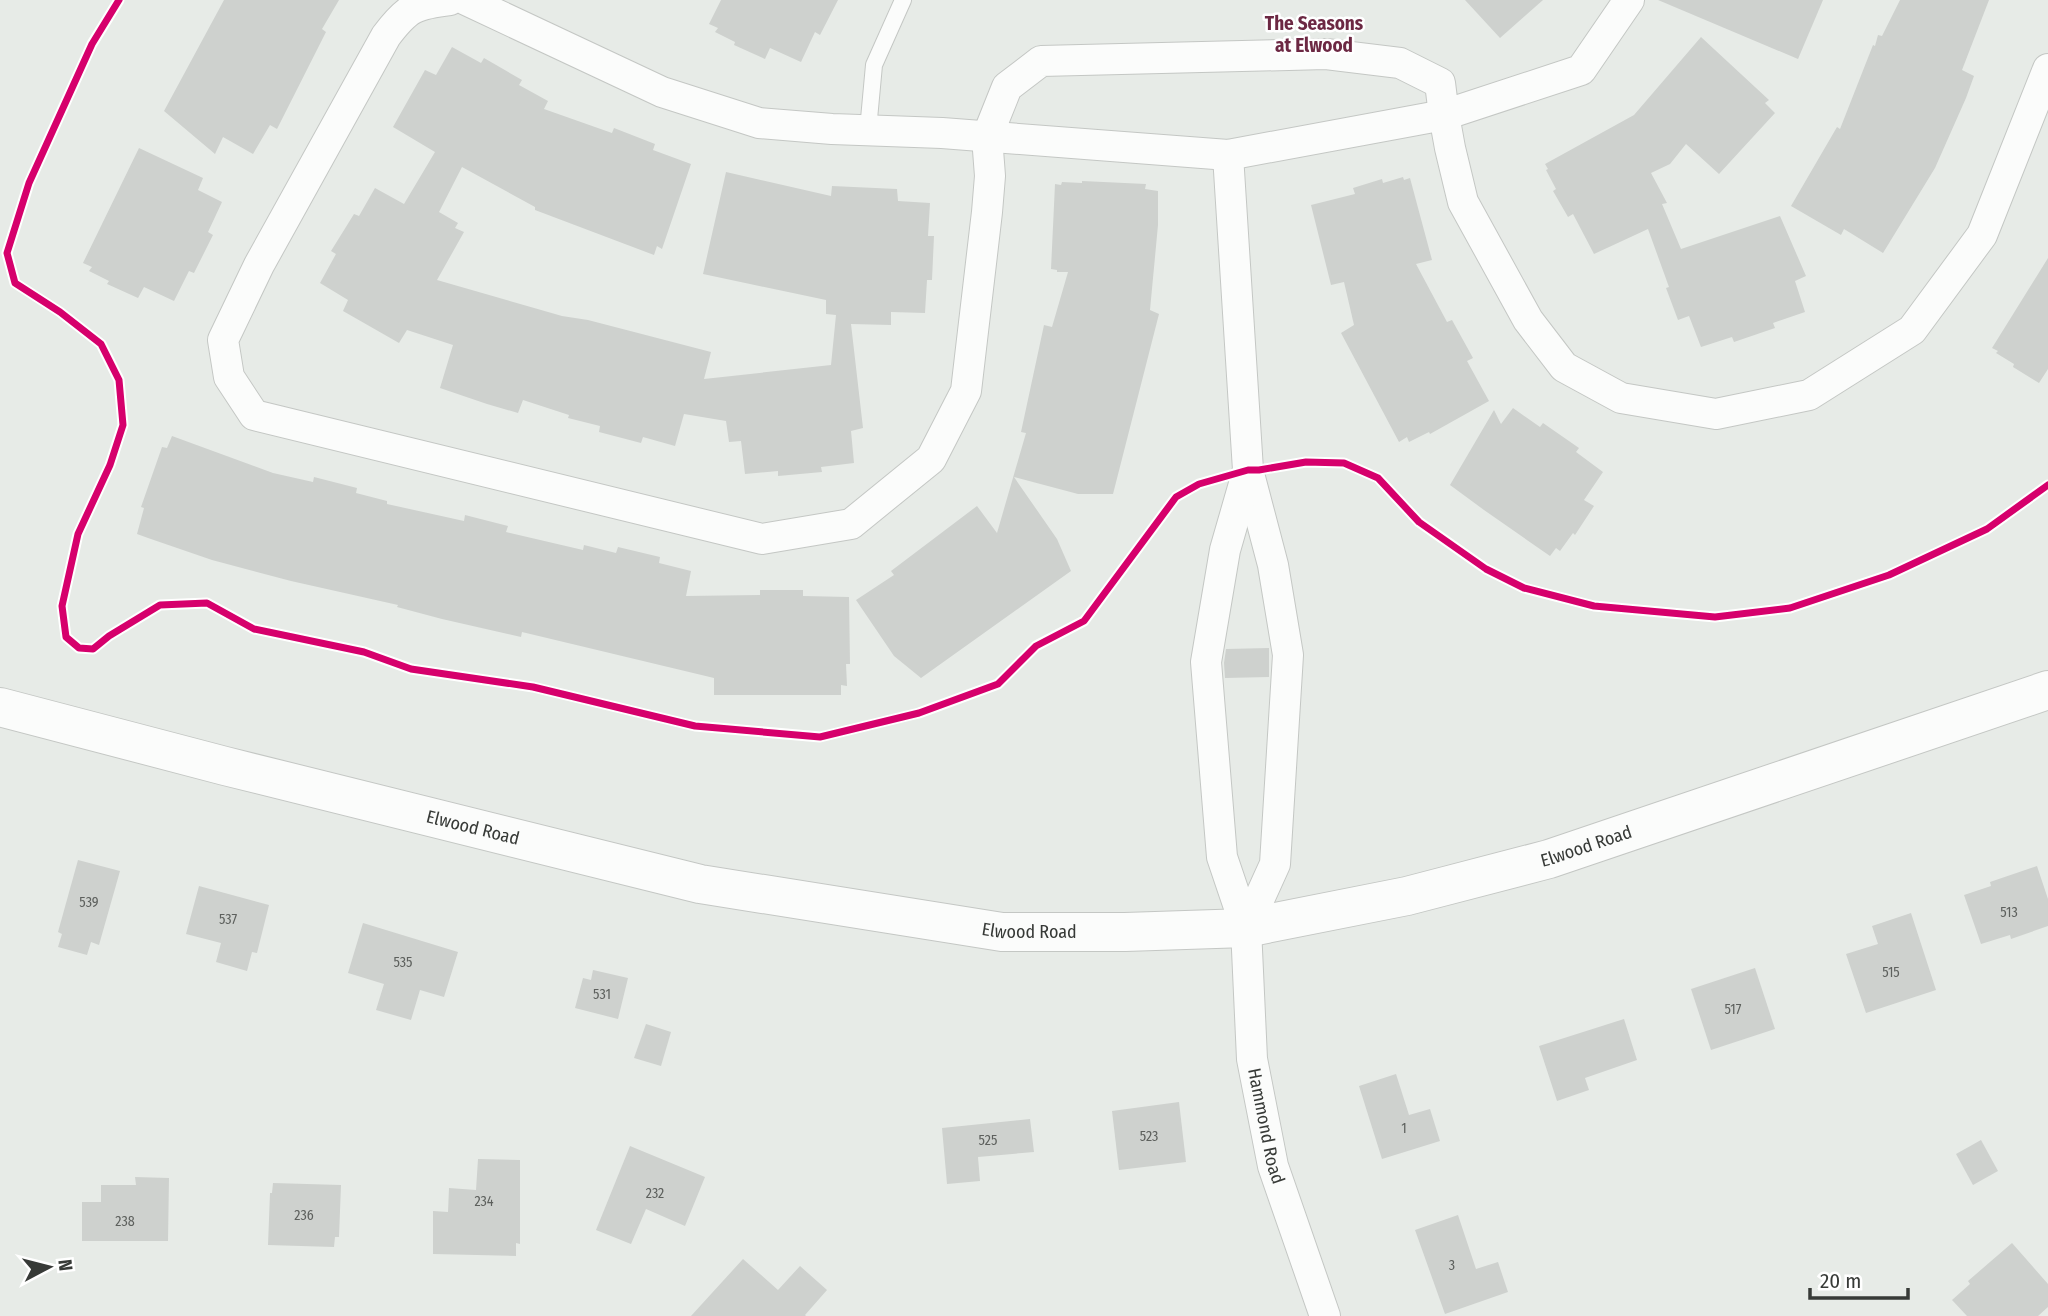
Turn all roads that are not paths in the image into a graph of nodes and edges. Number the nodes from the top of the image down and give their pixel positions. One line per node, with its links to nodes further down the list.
1 (450, 0): 8 (street)
2 (466, 0): 7 (street)
3 (903, 0): 7 (lane)
4 (1629, 0): 6 (street)
5 (2048, 69): 6 (street)
6 (1444, 115): 8 (street); 9 (street)
7 (868, 130): 8 (street)
8 (987, 137): 9 (street)
9 (1228, 155): 10 (street)
10 (1248, 470): 13 (street); 13 (street)
11 (2048, 690): 13 (main road, Elwood Road)
12 (0, 707): 13 (main road, Elwood Road)
13 (1246, 928): 14 (street, Hammond Road)
14 (1325, 1316)

